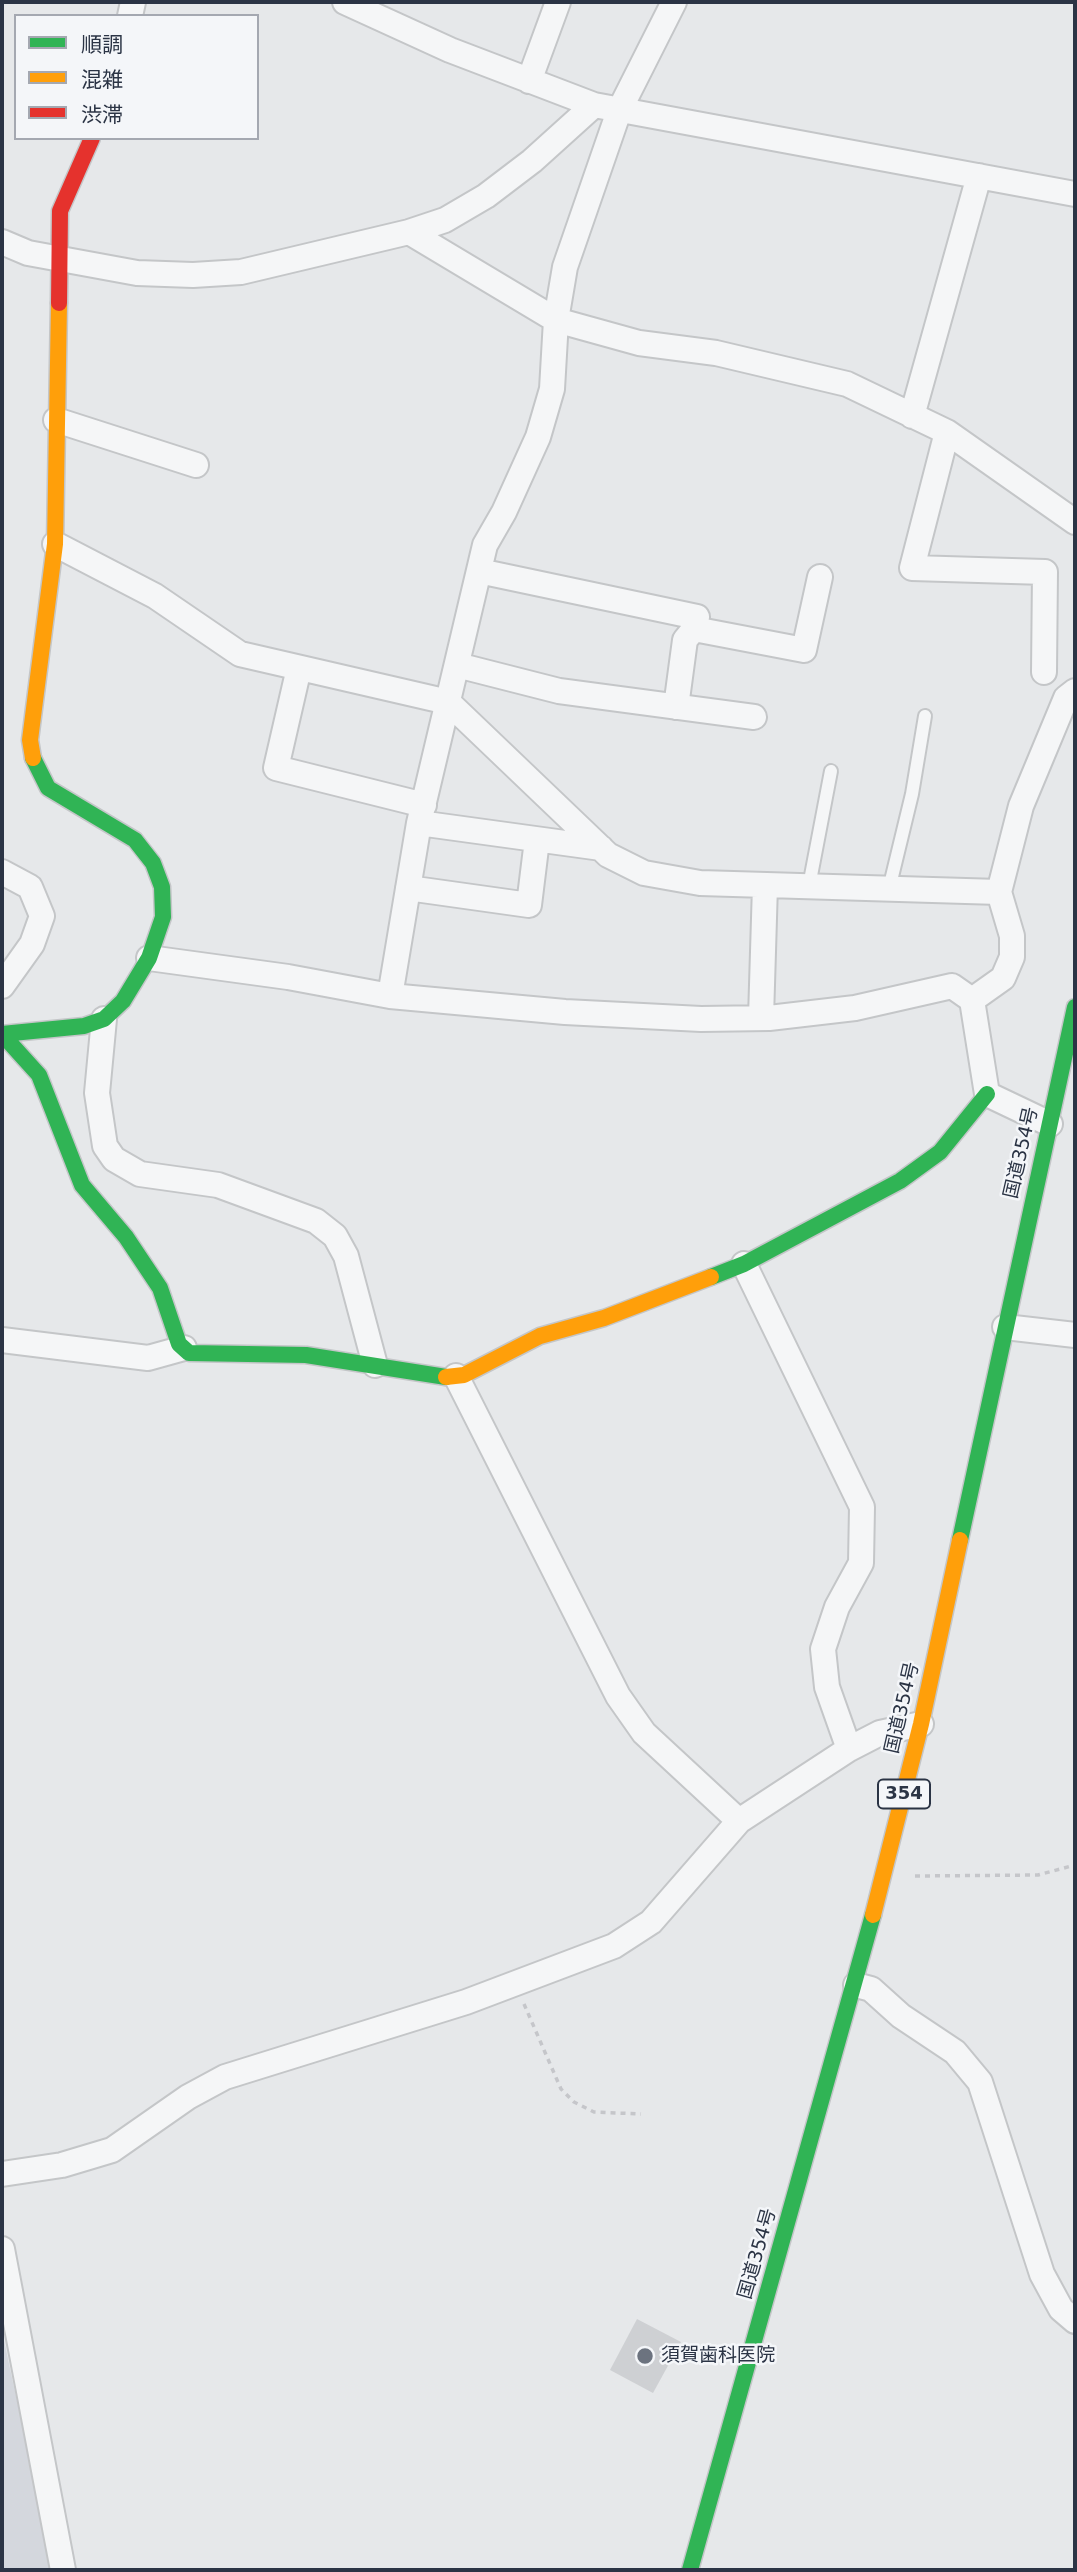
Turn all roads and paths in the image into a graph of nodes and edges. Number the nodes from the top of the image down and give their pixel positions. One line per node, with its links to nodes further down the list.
1 (345, 2): 4 (street)
2 (558, 2): 4 (street)
3 (674, 2): 6 (street)
4 (529, 81): 5 (street)
5 (594, 105): 6 (street); 10 (street)
6 (619, 111): 8 (street); 13 (street)
7 (91, 140): 12 (main road)
8 (979, 176): 9 (street); 14 (street)
9 (1075, 194)
10 (409, 232): 12 (street); 13 (street)
11 (2, 242): 12 (street)
12 (57, 258): 15 (main road)
13 (556, 320): 14 (street); 20 (street)
14 (912, 416): 16 (street)
15 (56, 420): 17 (street); 19 (main road)
16 (947, 432): 18 (street); 25 (street)
17 (196, 465)
18 (1075, 522)
19 (55, 544): 24 (street); 41 (main road)
20 (480, 571): 22 (street); 23 (street)
21 (820, 577): 22 (street)
22 (694, 628): 28 (street)
23 (457, 666): 27 (street); 28 (street)
24 (299, 668): 27 (street); 32 (street)
25 (1044, 672)
26 (1075, 691): 40 (street)
27 (448, 702): 32 (street); 34 (street)
28 (676, 707): 30 (street)
29 (925, 716): 39 (lane)
30 (754, 717)
31 (831, 771): 37 (lane)
32 (422, 814): 33 (street); 38 (street)
33 (537, 839): 34 (street); 38 (street)
34 (601, 848): 36 (street)
35 (2, 872): 42 (street)
36 (765, 885): 37 (street); 46 (street)
37 (809, 886): 39 (street)
38 (408, 888): 43 (street)
39 (889, 889): 40 (street)
40 (999, 892): 44 (street)
41 (149, 958): 43 (street); 47 (main road)
42 (2, 986)
43 (390, 996): 46 (street)
44 (972, 1000): 46 (street); 49 (street)
45 (1075, 1007): 50 (main road, 国道354号 / 354)
46 (761, 1018)
47 (104, 1019): 48 (main road); 56 (street)
48 (2, 1034): 55 (main road)
49 (987, 1094): 50 (street); 51 (main road)
50 (1051, 1124): 52 (main road, 国道354号 / 354)
51 (744, 1264): 57 (main road); 59 (street)
52 (1005, 1327): 53 (street); 58 (main road, 国道354号 / 354)
53 (1075, 1335)
54 (2, 1340): 55 (street)
55 (184, 1348): 56 (main road)
56 (375, 1365): 57 (main road)
57 (456, 1376): 60 (street)
58 (922, 1724): 59 (street); 62 (main road, 国道354号 / 354)
59 (849, 1749): 60 (street)
60 (739, 1821): 63 (street)
61 (1075, 1865): 62 (path)
62 (884, 1876): 64 (main road, 国道354号 / 354)
63 (515, 1984): 65 (path); 66 (street)
64 (856, 1985): 68 (street); 70 (main road, 国道354号 / 354)
65 (641, 2115)
66 (2, 2174)
67 (2, 2249): 69 (street)
68 (1075, 2320)
69 (63, 2570)
70 (690, 2570)

